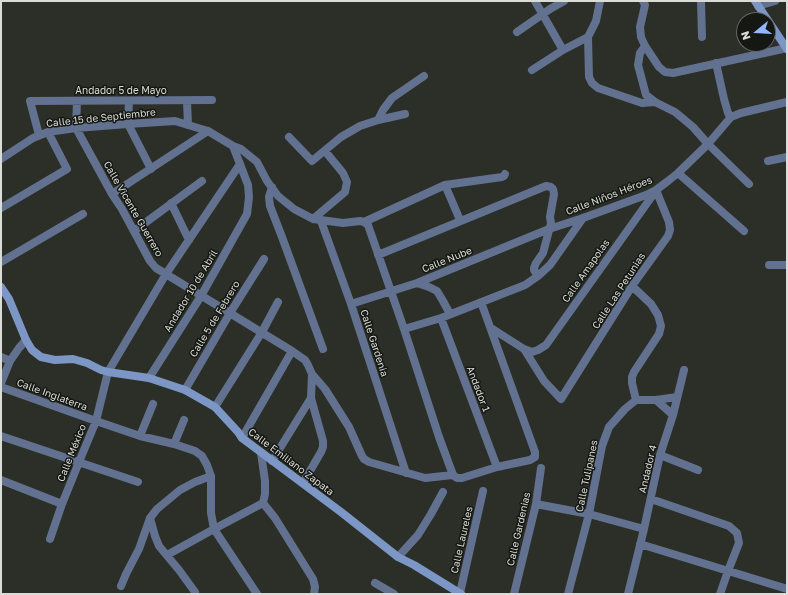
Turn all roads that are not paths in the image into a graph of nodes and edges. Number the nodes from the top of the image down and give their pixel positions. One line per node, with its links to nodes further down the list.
1 (535, 1): 8 (street)
2 (564, 1): 8 (street)
3 (600, 1): 10 (street)
4 (643, 1): 12 (street)
5 (701, 1): 11 (street)
6 (775, 1): 7 (street)
7 (757, 4): 13 (street)
8 (543, 14): 9 (street); 14 (street)
9 (516, 32)
10 (588, 37): 14 (street); 22 (street)
11 (702, 38)
12 (645, 46): 15 (street); 22 (street)
13 (787, 48): 15 (street)
14 (563, 50): 16 (street)
15 (716, 63): 25 (street)
16 (532, 70)
17 (424, 76): 26 (street)
18 (212, 100): 21 (street, Andador 5 de Mayo)
19 (78, 101): 20 (street, Andador 5 de Mayo); 29 (street); 32 (street, Andador 5 de Mayo)
20 (129, 101): 21 (street, Andador 5 de Mayo); 27 (street)
21 (188, 101): 28 (street)
22 (655, 102): 34 (street)
23 (787, 102): 25 (street)
24 (405, 114): 26 (street)
25 (731, 117): 34 (street, Calle Niños Héroes)
26 (378, 120): 36 (street)
27 (128, 124): 28 (street, Calle 15 de Septiembre); 29 (street, Calle 15 de Septiembre); 41 (street)
28 (188, 125): 30 (street, Calle 15 de Septiembre)
29 (76, 128): 31 (street, Calle 15 de Septiembre); 49 (street, Calle Vicente Guerrero)
30 (208, 131): 35 (street, Calle 15 de Septiembre); 41 (street)
31 (48, 132): 32 (street, Calle 15 de Septiembre); 51 (street)
32 (39, 135): 38 (street, Calle 15 de Septiembre)
33 (288, 137): 36 (street)
34 (708, 144): 42 (street, Calle Niños Héroes); 45 (street)
35 (233, 146): 40 (street); 47 (street, Calle 15 de Septiembre)
36 (325, 151): 54 (street)
37 (787, 157): 39 (street)
38 (1, 159)
39 (768, 161)
40 (240, 164): 60 (street, Calle México); 72 (street, Andador 10 de Abril)
41 (151, 169): 49 (street)
42 (678, 173): 48 (street, Calle Niños Héroes); 59 (street)
43 (505, 174): 46 (street)
44 (202, 181): 50 (street)
45 (749, 184)
46 (445, 185): 55 (street); 56 (street)
47 (272, 187): 54 (street, Calle 15 de Septiembre); 83 (street)
48 (656, 190): 53 (street, Calle Niños Héroes); 69 (street, Calle Las Petunias); 84 (street, Calle Amapolas)
49 (112, 194): 58 (street, Calle Vicente Guerrero)
50 (171, 203): 58 (street); 60 (street)
51 (1, 208)
52 (83, 214): 63 (street)
53 (583, 218): 57 (street, Calle Niños Héroes); 67 (street)
54 (317, 220): 56 (street); 75 (street, Calle Gardenia)
55 (460, 220): 57 (street); 61 (street)
56 (364, 222): 61 (street)
57 (549, 230): 67 (street); 68 (street, Calle Nube)
58 (134, 231): 66 (street, Calle Vicente Guerrero)
59 (744, 231)
60 (189, 240): 66 (street, Calle México)
61 (378, 255): 71 (street)
62 (264, 259): 76 (street, Calle 5 de Febrero)
63 (1, 262)
64 (769, 264): 65 (street)
65 (787, 265)
66 (166, 274): 72 (street, Calle Vicente Guerrero); 89 (street, Calle México)
67 (538, 276): 74 (street)
68 (417, 282): 71 (street, Calle Nube); 77 (street)
69 (632, 286): 84 (street, Calle Las Petunias); 97 (street)
70 (1, 287): 82 (street, Calle Emiliano Zapata)
71 (390, 290): 75 (street, Calle Nube); 80 (street)
72 (201, 296): 76 (street, Calle Vicente Guerrero); 91 (street, Andador 10 de Abril)
73 (278, 302): 81 (street)
74 (481, 302): 77 (street); 79 (street)
75 (351, 304): 115 (street, Calle Gardenia)
76 (230, 313): 81 (street, Calle Vicente Guerrero); 94 (street, Calle 5 de Febrero)
77 (450, 314): 78 (street)
78 (441, 318): 80 (street); 112 (street, Andador 1)
79 (491, 328): 84 (street); 112 (street, Calle Vicente Guerrero)
80 (404, 329): 116 (street)
81 (262, 332): 85 (street, Calle Vicente Guerrero); 100 (street)
82 (26, 340): 87 (street); 89 (street, Calle Emiliano Zapata)
83 (324, 349)
84 (524, 349)
85 (292, 351): 90 (street, Calle Vicente Guerrero); 106 (street)
86 (1, 357): 87 (street)
87 (10, 361): 92 (street)
88 (684, 370): 95 (street, Andador 4)
89 (108, 372): 91 (street, Calle Emiliano Zapata); 103 (street, Calle México)
90 (312, 374): 96 (street); 115 (street, Calle Vicente Guerrero)
91 (150, 378): 94 (street, Calle Emiliano Zapata)
92 (1, 383)
93 (1, 387): 103 (street, Calle Inglaterra)
94 (185, 390): 100 (street, Calle Emiliano Zapata)
95 (677, 397): 98 (street); 101 (street, Andador 4)
96 (311, 398): 110 (street); 120 (street)
97 (636, 400): 98 (street); 127 (street, Calle Tulipanes)
98 (656, 400): 101 (street)
99 (153, 404): 105 (street)
100 (215, 407): 106 (street, Calle Emiliano Zapata)
101 (673, 415): 109 (street, Andador 4)
102 (184, 420): 107 (street)
103 (96, 421): 105 (street, Calle Inglaterra); 111 (street, Calle México)
104 (1, 436): 111 (street)
105 (140, 436): 107 (street, Calle Inglaterra)
106 (242, 438): 108 (street, Calle Emiliano Zapata)
107 (174, 444): 117 (street, Calle Inglaterra)
108 (260, 453): 110 (street, Calle Emiliano Zapata); 124 (street)
109 (660, 455): 114 (street); 123 (street, Andador 4)
110 (272, 461): 120 (street, Calle Emiliano Zapata)
111 (79, 462): 119 (street); 125 (street, Calle México)
112 (497, 467): 116 (street, Calle Vicente Guerrero)
113 (541, 468): 126 (street, Calle Gardenias)
114 (698, 470)
115 (406, 473): 116 (street, Calle Vicente Guerrero)
116 (453, 475)
117 (211, 476): 128 (street); 129 (street)
118 (1, 480): 125 (street)
119 (138, 482)
120 (303, 483): 134 (street, Calle Emiliano Zapata)
121 (483, 491): 140 (street, Calle Laureles)
122 (443, 492): 134 (street)
123 (651, 499): 130 (street, Andador 4); 135 (street)
124 (263, 503): 129 (street); 142 (street)
125 (62, 504): 131 (street, Calle México)
126 (536, 504): 127 (street); 144 (street, Calle Gardenias)
127 (589, 514): 130 (street); 145 (street, Calle Tulipanes)
128 (150, 518): 133 (street); 137 (street)
129 (214, 529): 133 (street); 141 (street)
130 (644, 529): 132 (street)
131 (50, 539)
132 (640, 544): 135 (street); 146 (street)
133 (167, 555): 139 (street)
134 (398, 556): 140 (street, Calle Emiliano Zapata)
135 (728, 571): 138 (street); 147 (street)
136 (375, 583): 143 (street)
137 (121, 586)
138 (787, 589)
139 (195, 592)
140 (456, 592)
141 (256, 594)
142 (314, 594)
143 (394, 594)
144 (514, 594)
145 (568, 594)
146 (628, 594)
147 (720, 594)

